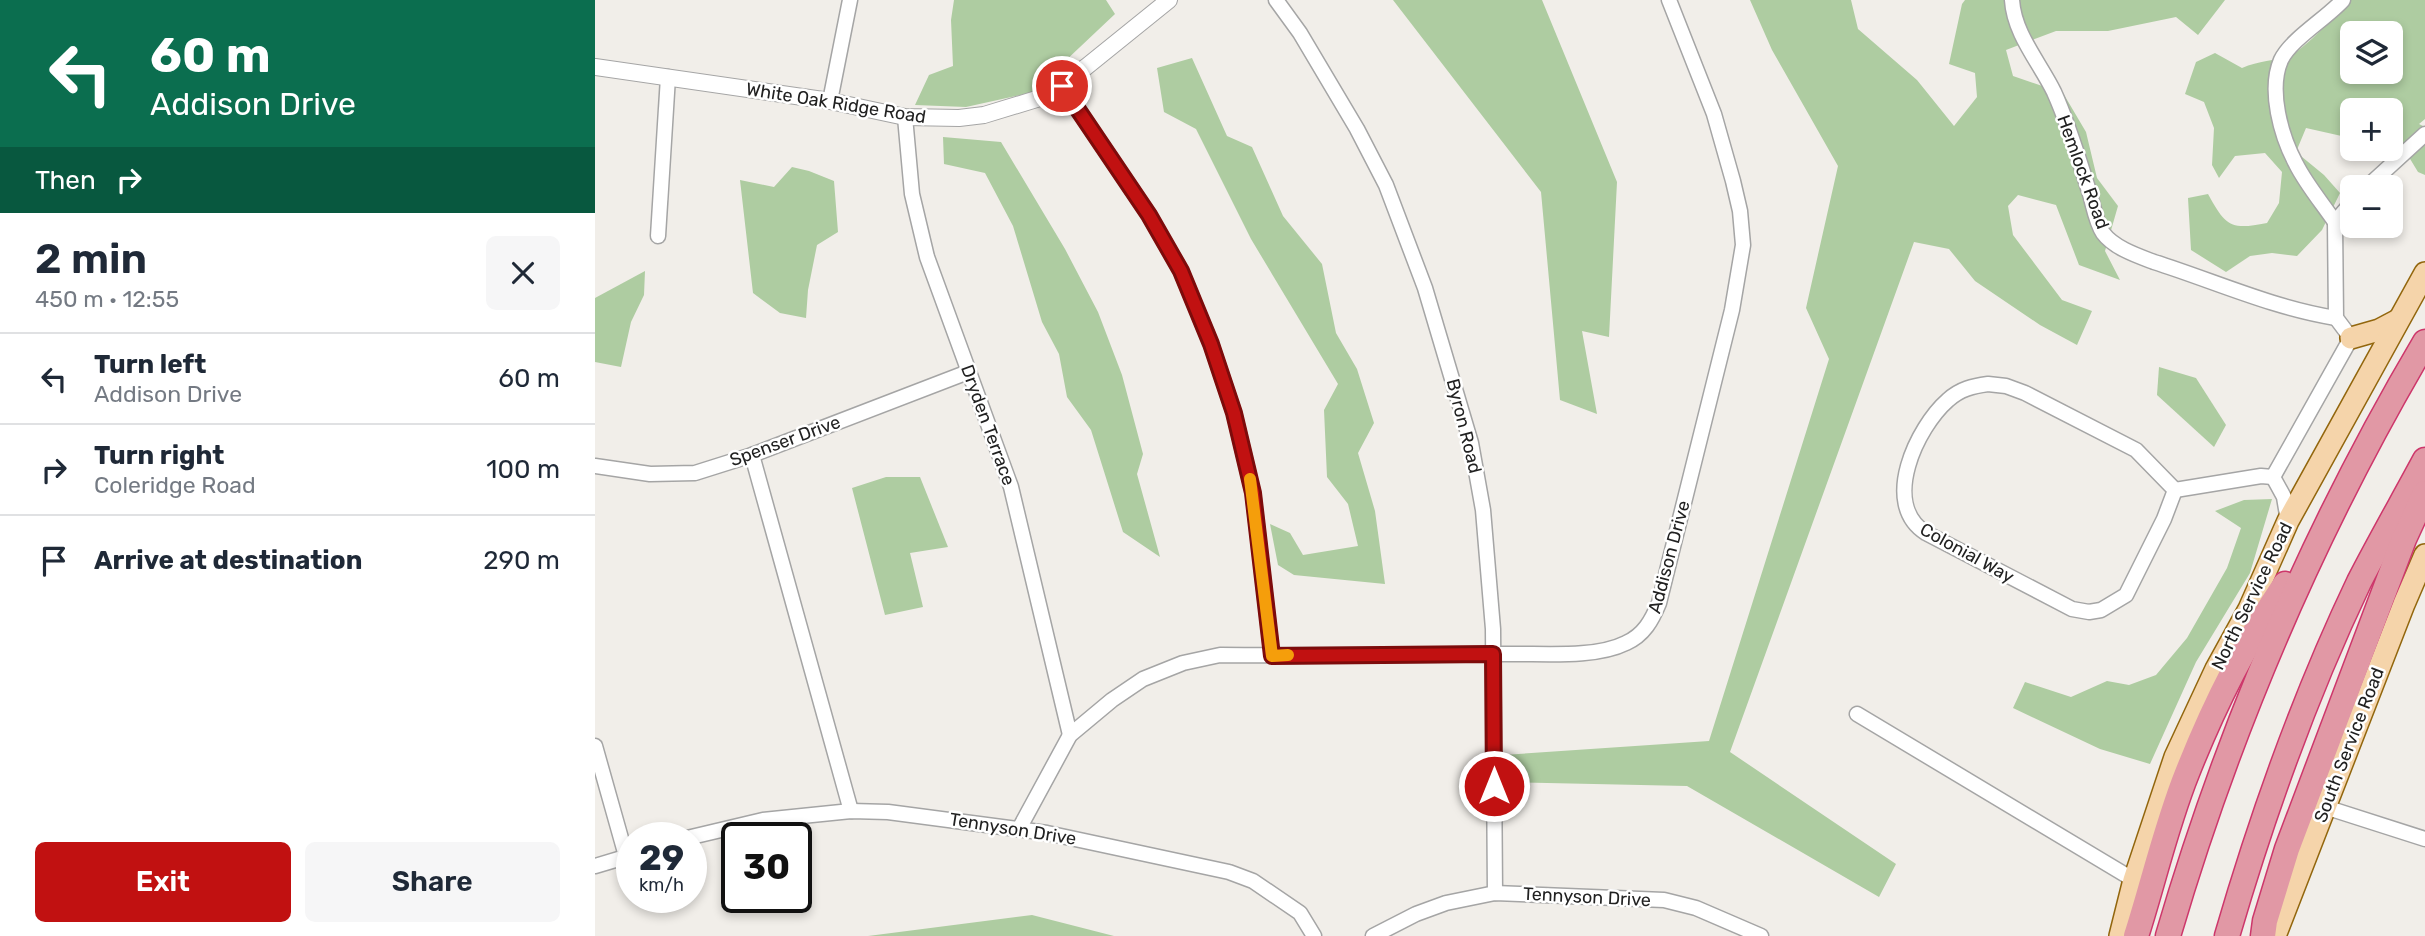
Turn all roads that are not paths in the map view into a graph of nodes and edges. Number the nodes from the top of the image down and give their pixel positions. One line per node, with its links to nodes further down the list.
1 (850, 0): 10 (street)
2 (1169, 0): 9 (street, White Oak Ridge Road)
3 (1276, 0): 32 (street, Byron Road)
4 (1669, 0): 32 (street, Addison Drive)
5 (2012, 0): 18 (street, Hemlock Road)
6 (2343, 0): 15 (street)
7 (595, 67): 8 (street, White Oak Ridge Road)
8 (668, 77): 10 (street, White Oak Ridge Road); 16 (street)
9 (1062, 86): 11 (street, White Oak Ridge Road); 33 (street)
10 (830, 101): 11 (street, White Oak Ridge Road)
11 (905, 117): 22 (street, Dryden Terrace)
12 (2425, 134): 13 (street)
13 (2380, 175)
14 (2340, 216): 15 (street)
15 (2335, 222): 18 (street)
16 (658, 236)
17 (2425, 273): 19 (main road, North Service Road)
18 (2336, 318): 20 (street)
19 (2398, 320): 20 (main road); 29 (main road, North Service Road)
20 (2351, 338): 26 (street)
21 (2425, 342): 30 (highway)
22 (968, 372): 23 (street, Spenser Drive); 35 (street, Dryden Terrace)
23 (752, 454): 25 (street, Spenser Drive); 38 (street)
24 (2425, 460): 53 (highway)
25 (595, 466)
26 (2273, 477): 27 (street); 29 (street)
27 (2175, 490): 27 (street, Colonial Way)
28 (2425, 493): 54 (highway)
29 (2288, 521): 45 (main road, North Service Road)
30 (2327, 523): 51 (highway); 52 (highway)
31 (2425, 555): 37 (main road, South Service Road)
32 (1493, 654): 33 (street, Addison Drive); 46 (street, Byron Road)
33 (1272, 656): 35 (street, Addison Drive)
34 (1857, 714): 45 (street)
35 (1070, 735): 40 (street, Addison Drive)
36 (595, 746): 39 (street)
37 (2325, 807): 42 (street); 55 (main road, South Service Road)
38 (851, 811): 40 (street, Tennyson Drive); 41 (street, Tennyson Drive)
39 (619, 822)
40 (1019, 828): 47 (street, Tennyson Drive)
41 (707, 833)
42 (2425, 839)
43 (616, 859): 44 (street)
44 (595, 866)
45 (2133, 880): 50 (main road, North Service Road)
46 (1495, 893): 48 (street, Tennyson Drive); 49 (street, Tennyson Drive)
47 (1314, 936)
48 (1373, 936)
49 (1761, 936)
50 (2120, 936)
51 (2136, 936)
52 (2168, 936)
53 (2227, 936)
54 (2263, 936)
55 (2274, 936)

